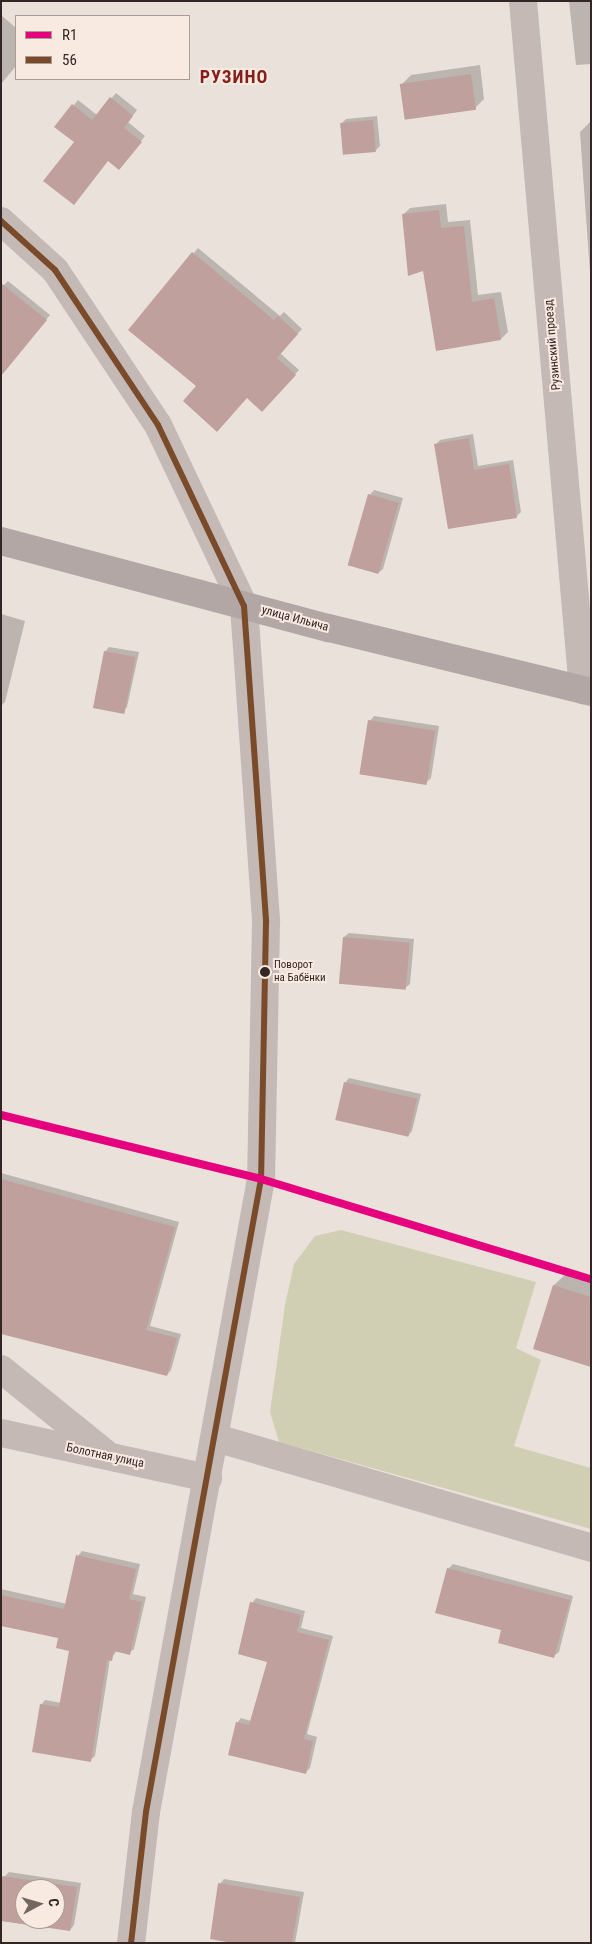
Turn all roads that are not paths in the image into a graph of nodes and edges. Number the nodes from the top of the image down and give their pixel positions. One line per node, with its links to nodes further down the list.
1 (523, 1): 5 (street, Рузинский проезд)
2 (1, 221): 4 (street)
3 (1, 542): 4 (main road, улица Ильича)
4 (244, 606): 5 (main road, улица Ильича); 8 (street)
5 (587, 691)
6 (1, 1369): 9 (street)
7 (1, 1433): 9 (street, Болотная улица)
8 (216, 1438): 10 (street); 11 (street)
9 (110, 1457): 10 (street, Болотная улица)
10 (208, 1478): 12 (street)
11 (591, 1548)
12 (131, 1943)

